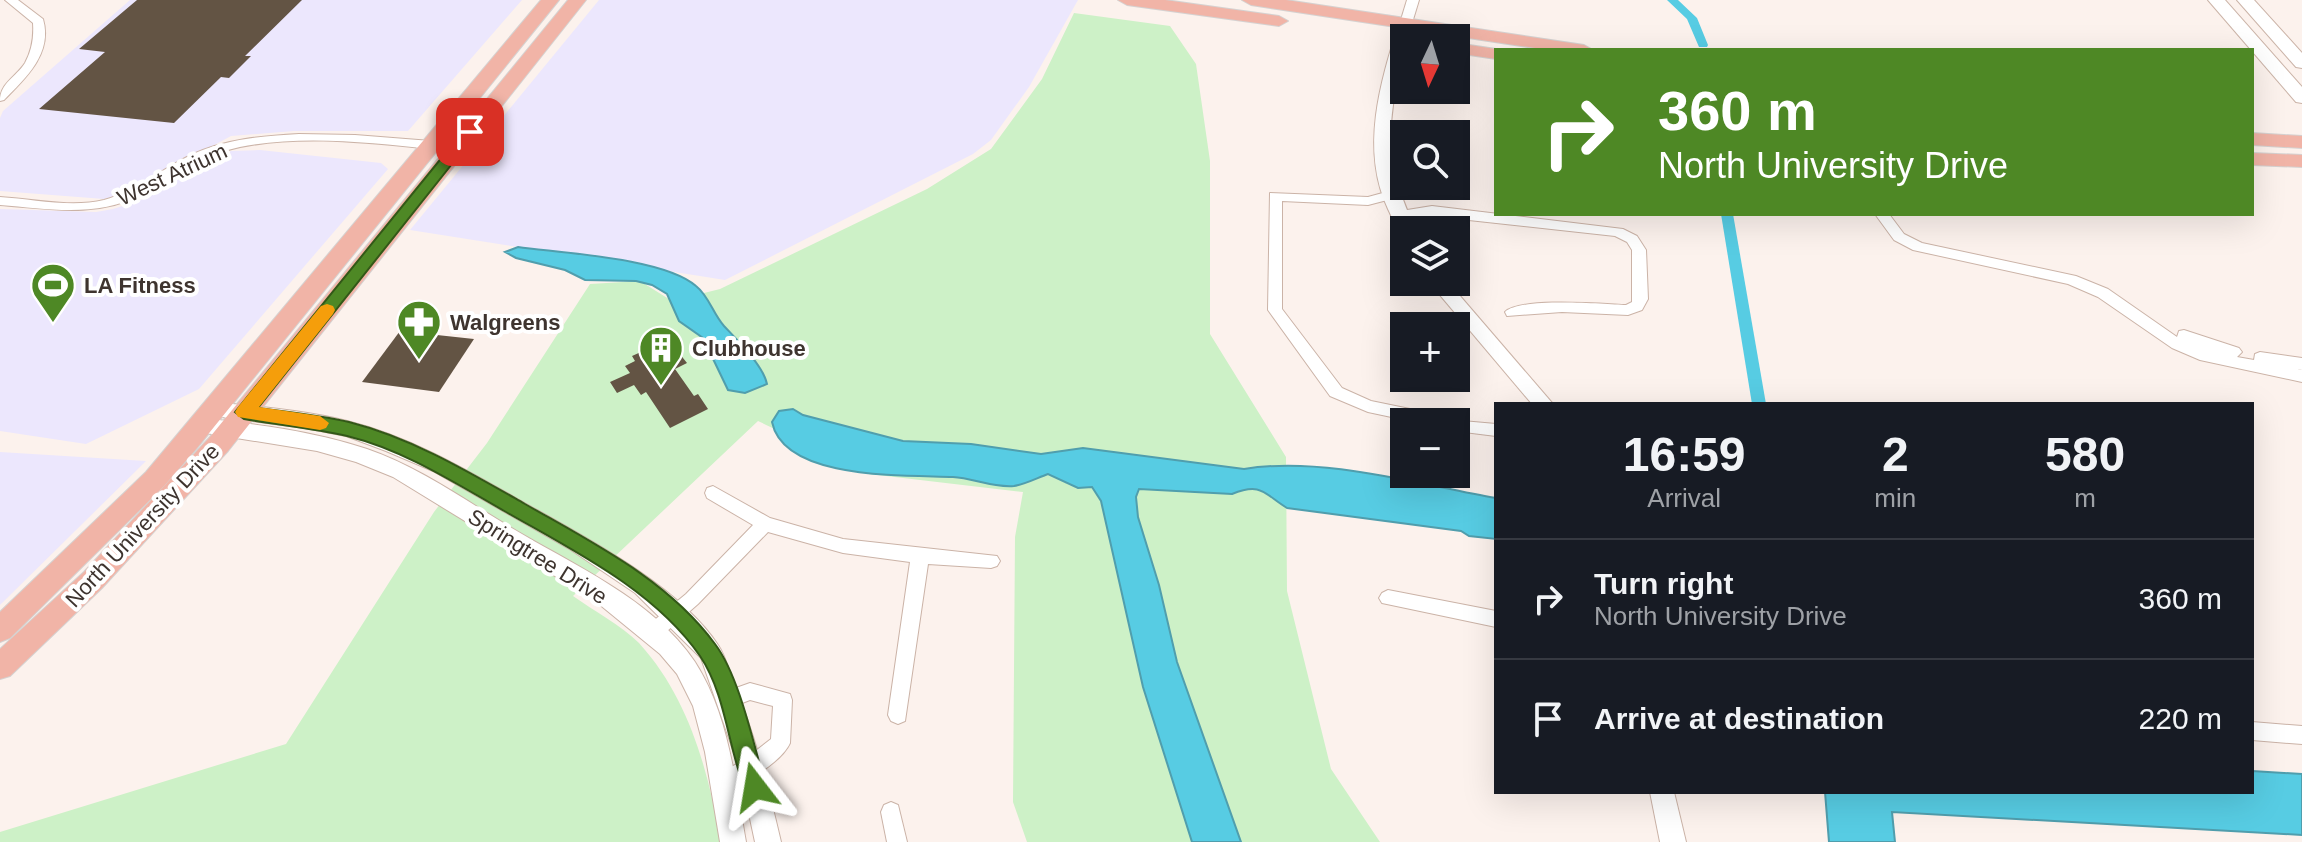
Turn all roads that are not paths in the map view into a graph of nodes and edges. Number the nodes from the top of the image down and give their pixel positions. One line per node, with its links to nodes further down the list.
1 (11, 0): 18 (street)
2 (550, 0): 22 (main road)
3 (577, 0): 22 (main road, North University Drive)
4 (1127, 0): 11 (main road)
5 (1251, 0): 10 (main road)
6 (1413, 0): 9 (street)
7 (2216, 0): 19 (main road)
8 (2245, 0): 16 (main road)
9 (1407, 24)
10 (1390, 31)
11 (1390, 32)
12 (1470, 40): 13 (main road)
13 (1562, 48)
14 (1470, 50): 15 (main road)
15 (1494, 54)
16 (2302, 63)
17 (1390, 92): 25 (street)
18 (0, 97)
19 (2302, 98)
20 (2254, 139): 21 (main road)
21 (2302, 142)
22 (435, 151): 26 (street, West Atrium); 37 (main road, North University Drive); 38 (main road, North University Drive)
23 (2254, 159): 24 (main road)
24 (2302, 161)
25 (1390, 195): 36 (street)
26 (0, 201)
27 (1420, 216): 32 (street)
28 (1883, 216): 30 (street)
29 (1895, 216): 30 (street)
30 (1916, 242): 33 (street); 34 (street)
31 (1450, 296): 35 (street)
32 (1512, 312)
33 (2302, 364)
34 (2302, 376)
35 (1541, 402)
36 (1390, 411)
37 (207, 418): 38 (street, Springtree Drive); 48 (main road, North University Drive)
38 (238, 421): 46 (street, Springtree Drive); 49 (street, Springtree Drive); 50 (main road, North University Drive)
39 (1470, 427): 40 (street)
40 (1494, 430)
41 (713, 493): 42 (street)
42 (765, 524): 43 (street); 46 (street)
43 (920, 556): 44 (street); 52 (street)
44 (991, 561)
45 (1388, 598): 47 (street)
46 (674, 615): 49 (street); 51 (street, Springtree Drive)
47 (1494, 619)
48 (0, 630)
49 (652, 633): 56 (street, Springtree Drive)
50 (0, 667)
51 (729, 699): 55 (street, Springtree Drive); 55 (street)
52 (898, 715)
53 (2254, 731): 54 (street)
54 (2302, 735)
55 (751, 767): 56 (street); 60 (street, Springtree Drive)
56 (722, 783): 59 (street, Springtree Drive)
57 (1662, 794): 62 (street)
58 (891, 812): 61 (street)
59 (733, 842)
60 (768, 842)
61 (897, 842)
62 (1673, 842)

